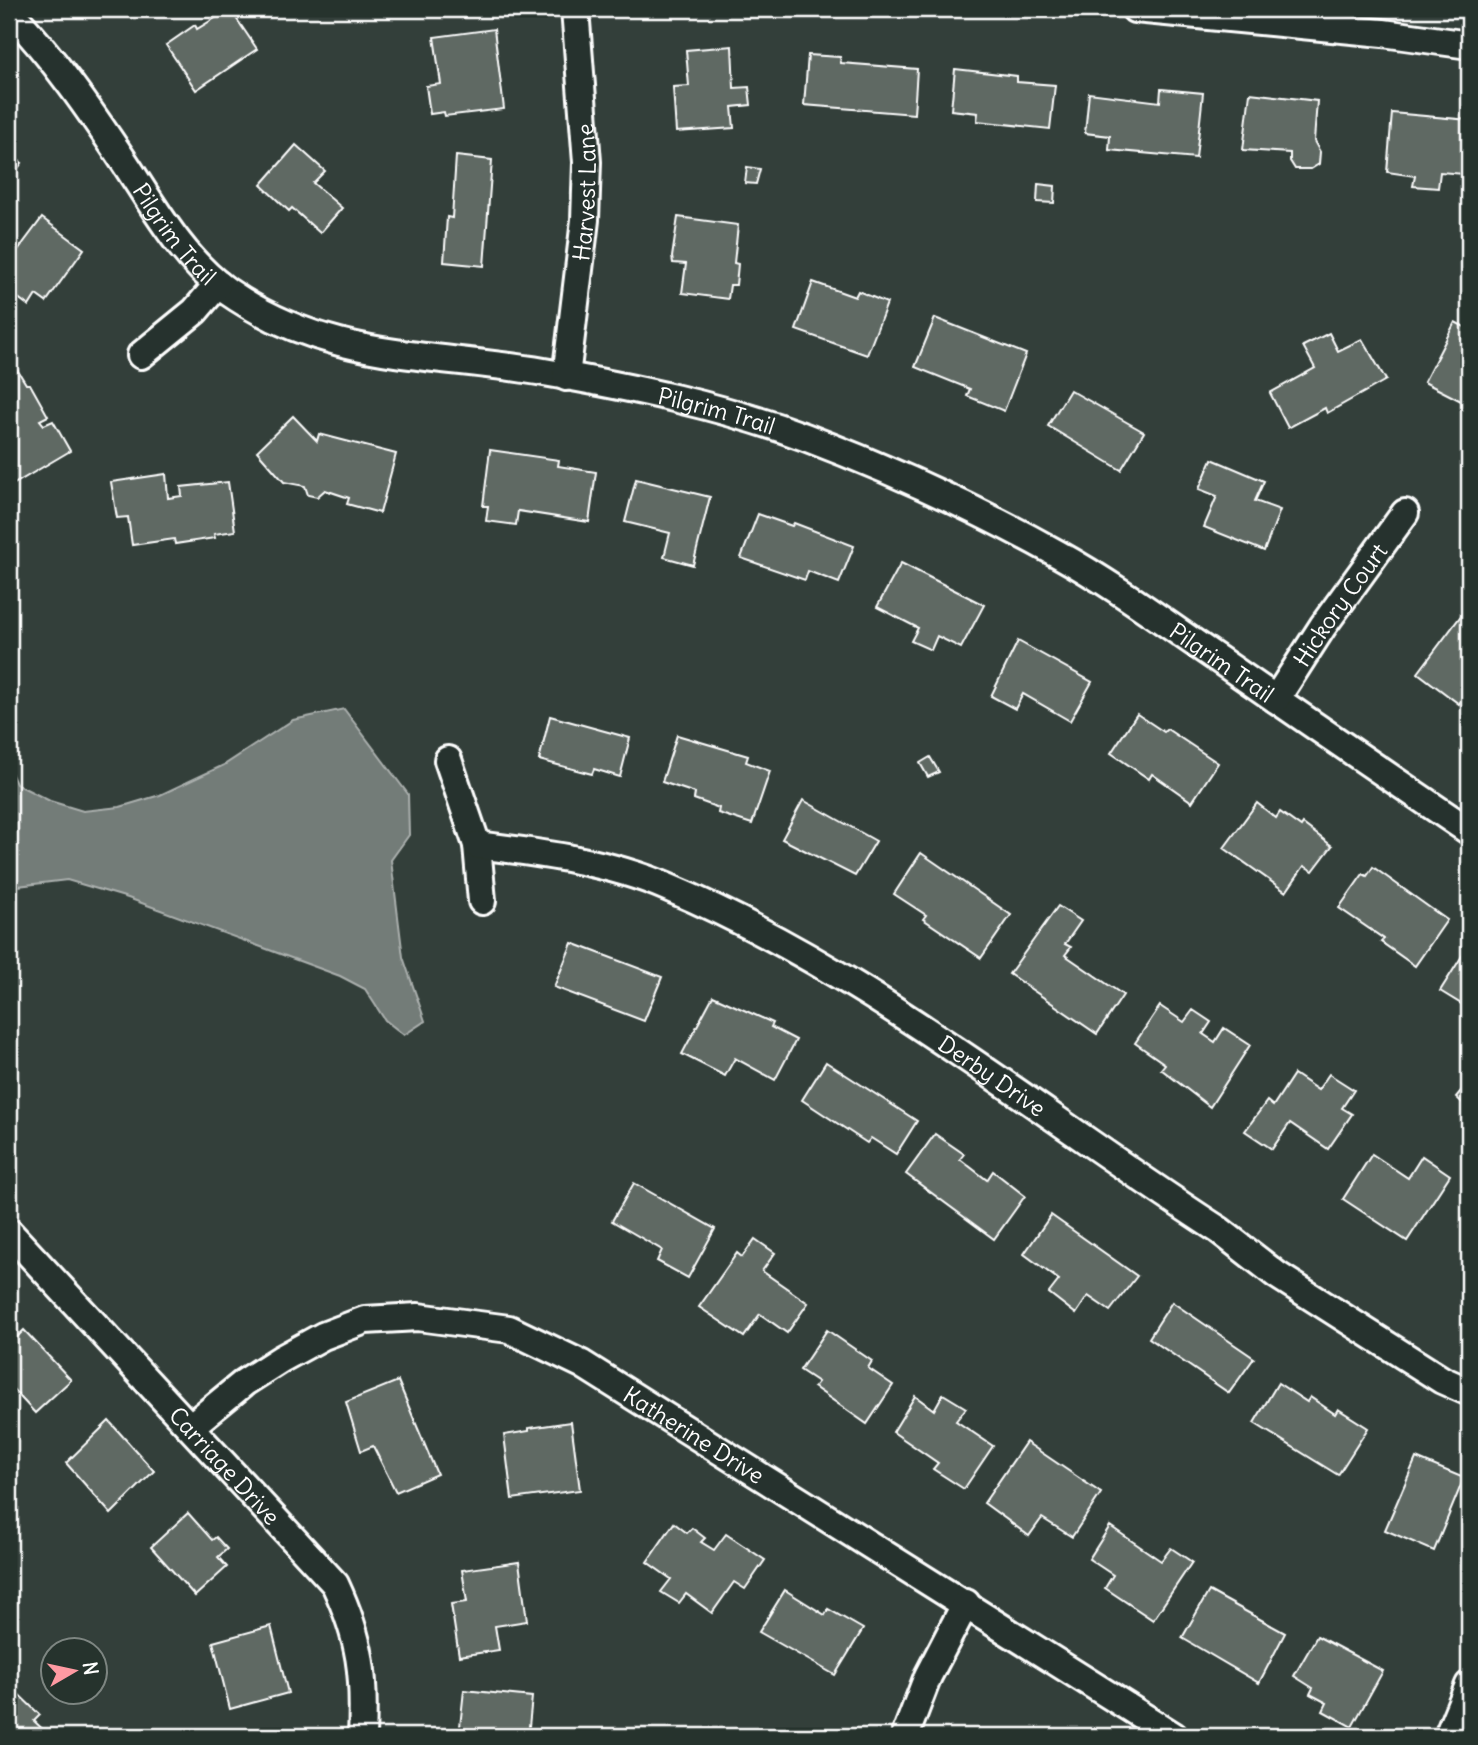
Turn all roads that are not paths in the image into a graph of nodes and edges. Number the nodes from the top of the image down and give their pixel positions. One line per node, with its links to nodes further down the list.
1 (575, 9): 7 (street, Harvest Lane)
2 (1135, 9): 4 (street)
3 (23, 15): 5 (street, Pilgrim Trail)
4 (1469, 45)
5 (218, 284): 6 (street); 7 (street, Pilgrim Trail)
6 (141, 355)
7 (566, 377): 9 (street, Pilgrim Trail)
8 (1405, 513): 9 (street, Hickory Court)
9 (1276, 699): 11 (street, Pilgrim Trail)
10 (448, 760): 12 (street)
11 (1469, 831)
12 (477, 845): 13 (street); 15 (street, Derby Drive)
13 (482, 901)
14 (9, 1232): 16 (street, Carriage Drive)
15 (1469, 1392)
16 (190, 1427): 17 (street, Katherine Drive); 19 (street, Carriage Drive)
17 (966, 1603): 20 (street); 21 (street, Katherine Drive)
18 (1469, 1685): 22 (street)
19 (362, 1736)
20 (905, 1736)
21 (1174, 1736)
22 (1448, 1736)

